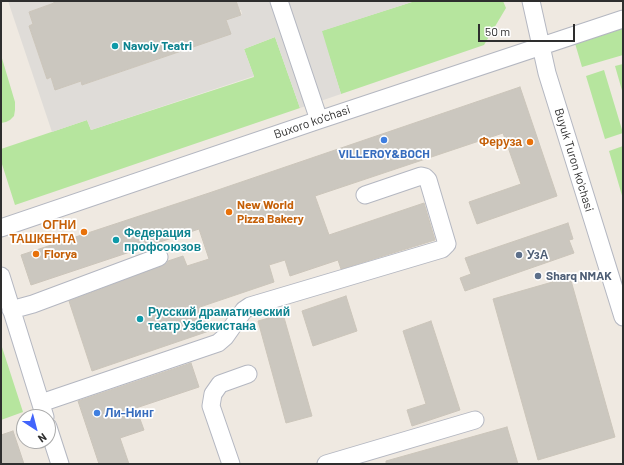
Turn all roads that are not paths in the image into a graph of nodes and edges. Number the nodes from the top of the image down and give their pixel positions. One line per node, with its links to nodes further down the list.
1 (279, 1): 5 (street)
2 (531, 1): 4 (street, Buyuk Turon ko'chasi)
3 (623, 19): 4 (street, Buxoro ko'chasi)
4 (541, 46): 5 (street, Buxoro ko'chasi); 11 (street, Buyuk Turon ko'chasi)
5 (318, 120): 7 (street, Buxoro ko'chasi)
6 (365, 195): 14 (street)
7 (1, 228)
8 (159, 257): 10 (street)
9 (1, 276): 10 (street)
10 (11, 310): 13 (street)
11 (623, 317)
12 (248, 374): 18 (street)
13 (43, 409)
14 (46, 409)
15 (475, 420): 19 (street)
16 (55, 449): 17 (street)
17 (60, 464)
18 (231, 464)
19 (326, 464)

